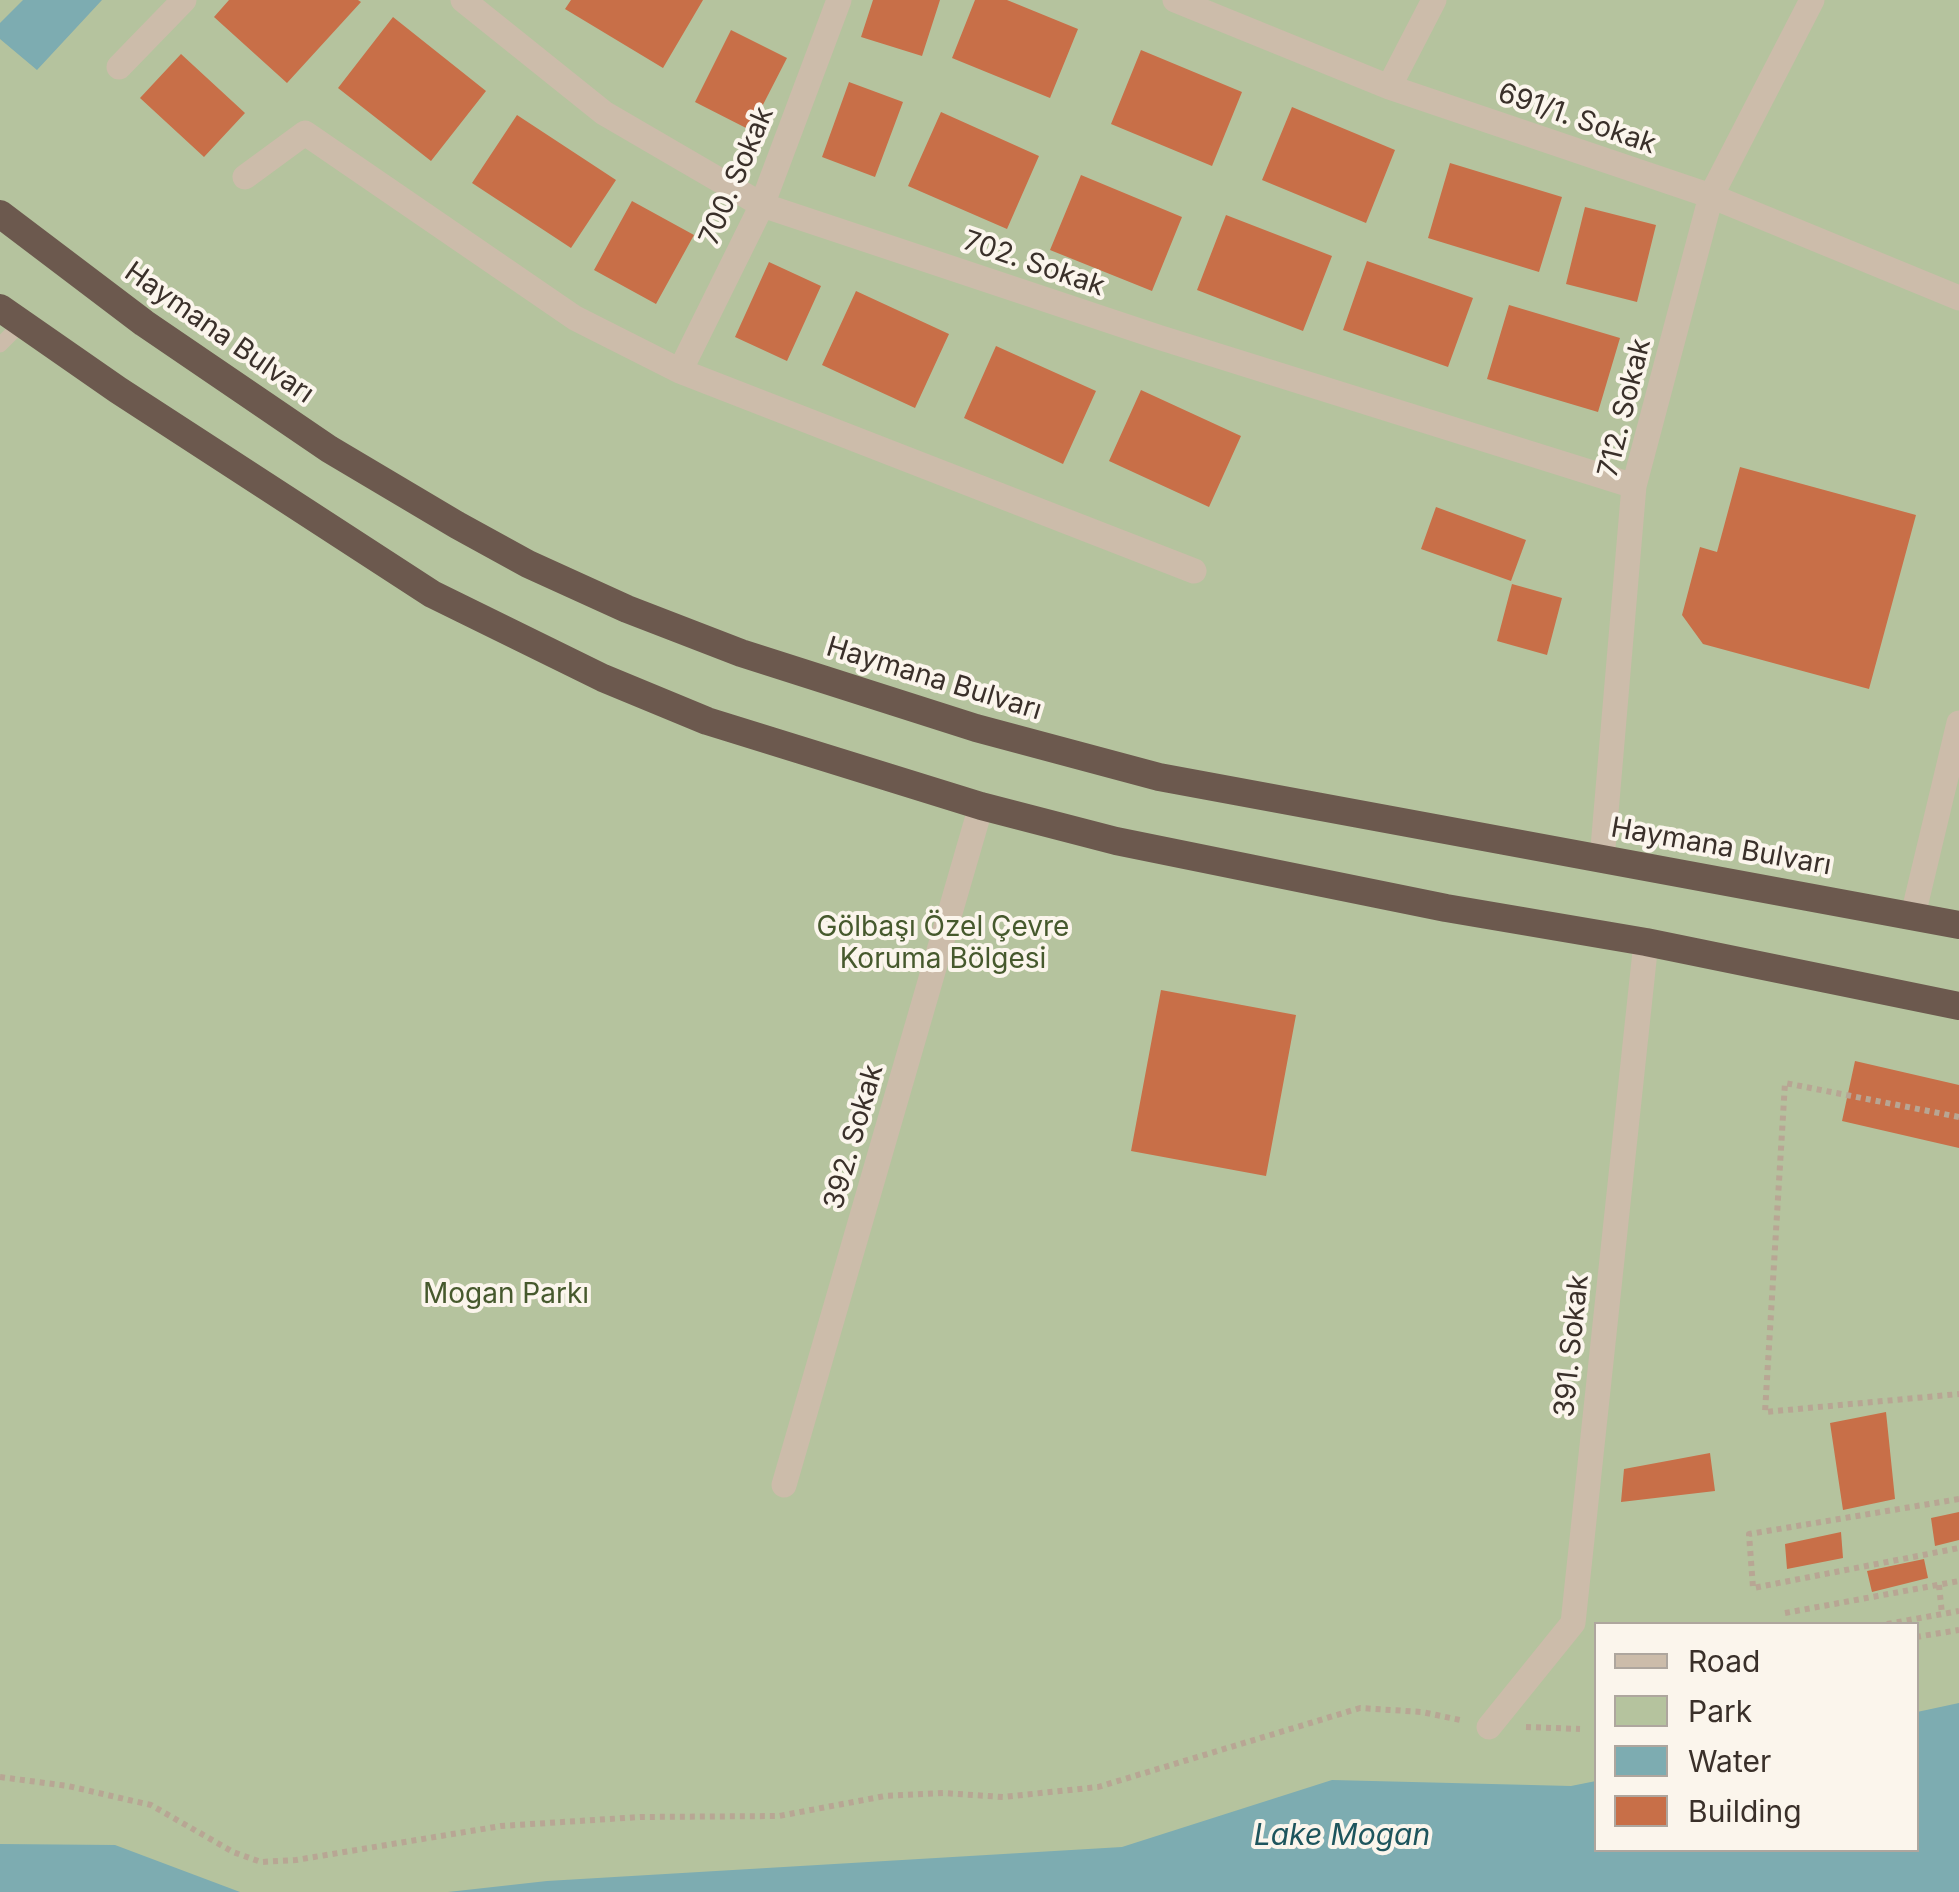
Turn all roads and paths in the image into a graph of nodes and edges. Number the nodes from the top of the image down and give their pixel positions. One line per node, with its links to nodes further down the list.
1 (184, 0): 7 (street)
2 (464, 0): 11 (street, 702. Sokak)
3 (838, 0): 11 (street, 700. Sokak)
4 (1175, 0): 8 (street, 691/1. Sokak)
5 (1434, 0): 8 (street)
6 (1812, 0): 10 (street, 712. Sokak)
7 (119, 68)
8 (1389, 87): 10 (street, 691/1. Sokak)
9 (245, 176): 16 (street)
10 (1711, 196): 13 (street, 691/1. Sokak); 17 (street, 712. Sokak)
11 (762, 204): 16 (street, 700. Sokak); 17 (street, 702. Sokak)
12 (0, 214): 21 (highway, Haymana Bulvarı)
13 (1959, 298)
14 (11, 316): 15 (lane); 20 (highway)
15 (0, 345)
16 (680, 371): 18 (street)
17 (1634, 486): 21 (street, 712. Sokak)
18 (1194, 571)
19 (1959, 723): 22 (street)
20 (981, 806): 24 (highway); 28 (street, 392. Sokak)
21 (1602, 859): 22 (highway, Haymana Bulvarı)
22 (1914, 915): 23 (highway, Haymana Bulvarı)
23 (1959, 925)
24 (1646, 942): 25 (highway); 39 (street, 391. Sokak)
25 (1959, 1006)
26 (1959, 1117): 27 (path)
27 (1959, 1394)
28 (784, 1485)
29 (1959, 1499): 30 (path)
30 (1959, 1548)
31 (1959, 1582): 32 (path)
32 (1938, 1585): 34 (path); 35 (path)
33 (1959, 1611): 35 (path)
34 (1785, 1612)
35 (1942, 1614): 36 (path)
36 (1897, 1622)
37 (1959, 1630): 38 (path)
38 (1919, 1637)
39 (1489, 1727): 40 (path); 41 (path)
40 (1580, 1728)
41 (0, 1777)

